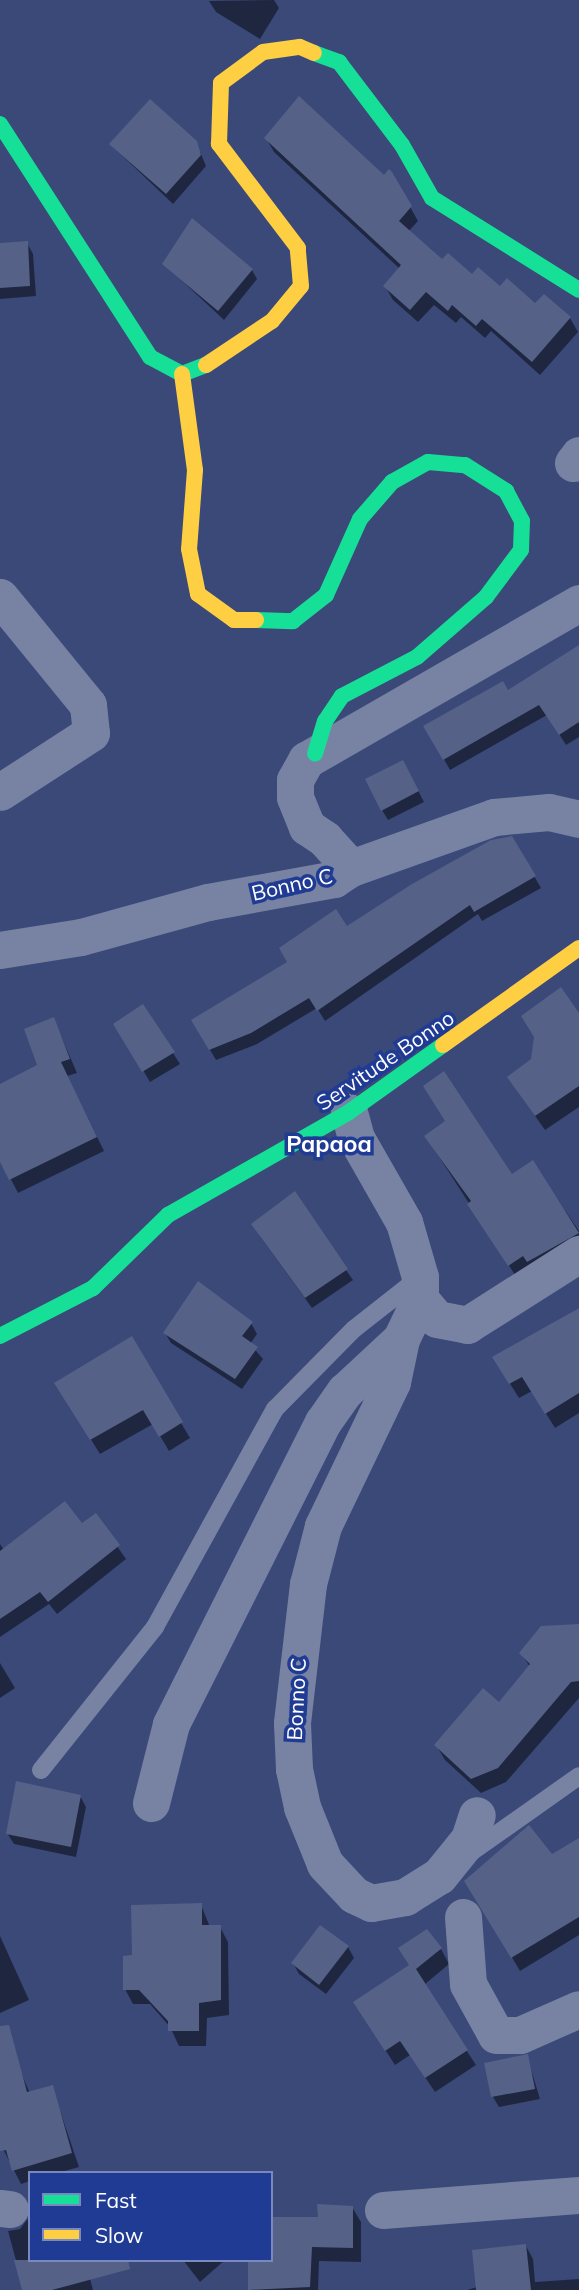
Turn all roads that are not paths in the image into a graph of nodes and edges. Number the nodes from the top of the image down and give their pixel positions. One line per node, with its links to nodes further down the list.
1 (0, 124): 3 (street)
2 (579, 290): 3 (street)
3 (182, 374): 6 (street)
4 (0, 597): 7 (street)
5 (579, 603): 6 (street)
6 (315, 754): 9 (street)
7 (0, 792)
8 (579, 819): 9 (street, Bonno C)
9 (351, 868): 10 (street, Bonno C)
10 (47, 944): 12 (street, Bonno C); 13 (street)
11 (579, 948): 14 (street, Servitude Bonno)
12 (0, 950)
13 (0, 969)
14 (349, 1112): 16 (street); 17 (street, Servitude Bonno)
15 (579, 1254): 16 (street)
16 (420, 1288): 18 (street); 19 (lane)
17 (0, 1336)
18 (401, 1339): 21 (street); 23 (street, Bonno C)
19 (41, 1770)
20 (579, 1776): 23 (lane)
21 (151, 1803)
22 (477, 1815): 23 (street, Bonno C)
23 (439, 1877)
24 (463, 1917): 25 (street)
25 (579, 2009)
26 (579, 2195): 27 (street)
27 (383, 2210)

